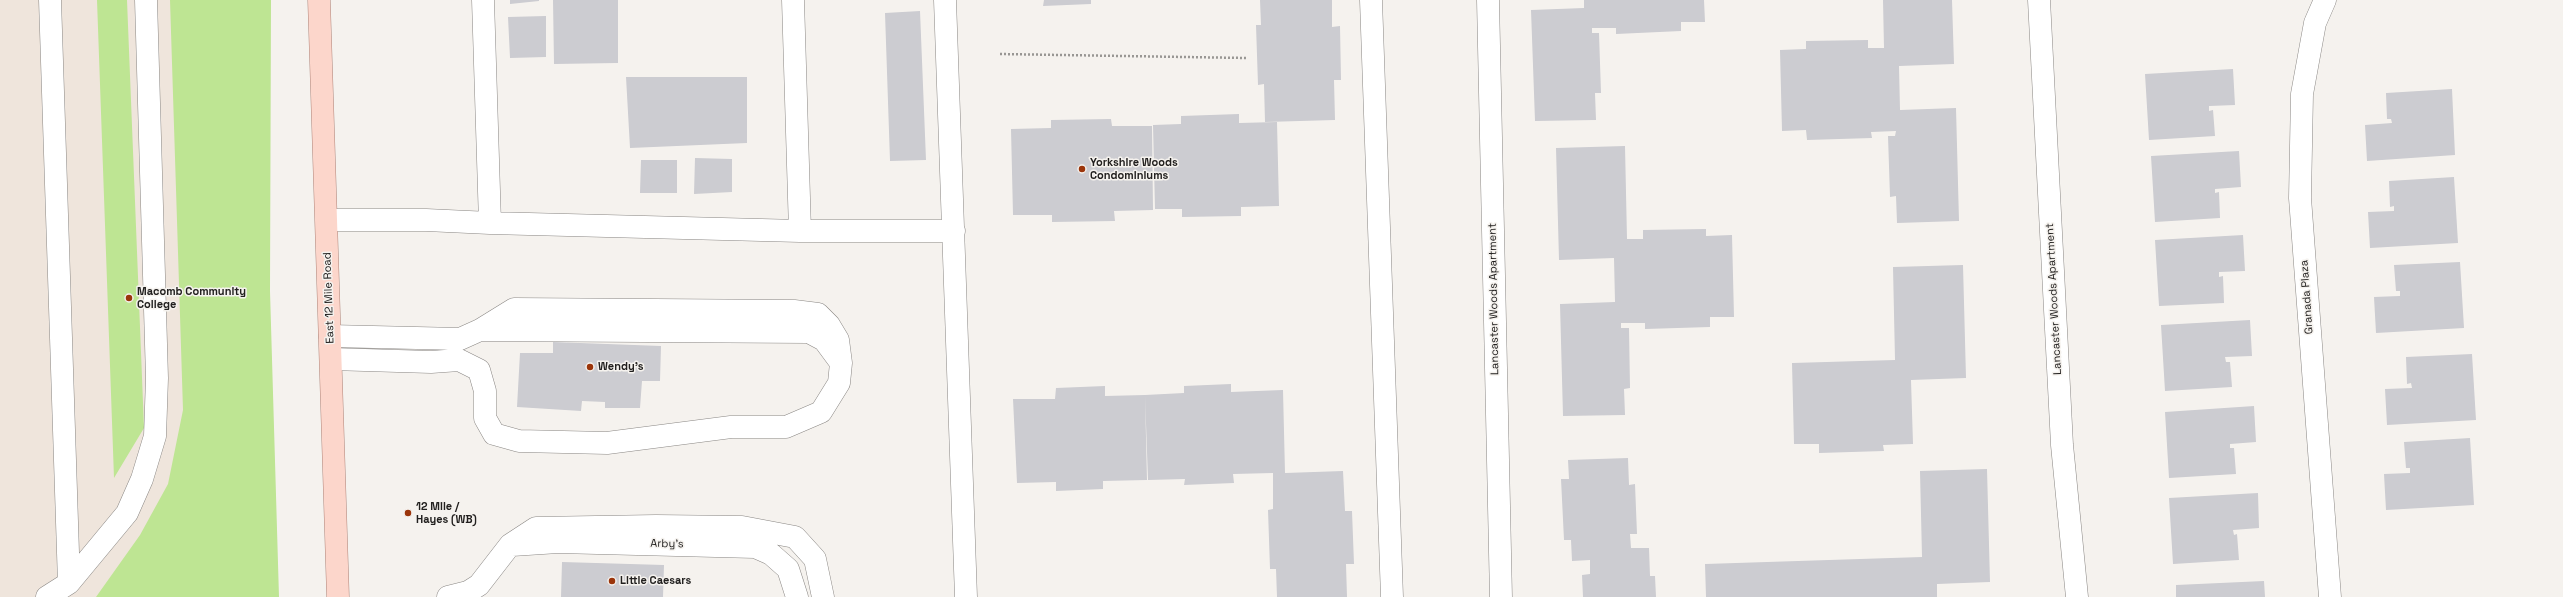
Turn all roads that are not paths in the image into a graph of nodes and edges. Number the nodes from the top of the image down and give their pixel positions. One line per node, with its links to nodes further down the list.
1 (50, 0): 18 (street)
2 (146, 0): 18 (street)
3 (319, 0): 11 (main road, East 12 Mile Road)
4 (483, 0): 12 (street)
5 (793, 0): 13 (street)
6 (945, 0): 14 (street)
7 (1371, 0): 25 (street)
8 (1488, 0): 26 (street, Lancaster Woods Apartment)
9 (2039, 0): 27 (street, Lancaster Woods Apartment)
10 (2325, 0): 28 (street, Granada Plaza)
11 (327, 220): 12 (street); 15 (main road, East 12 Mile Road)
12 (490, 223): 13 (street)
13 (800, 231): 14 (street)
14 (954, 231): 24 (street)
15 (330, 336): 16 (main road, East 12 Mile Road); 16 (street)
16 (331, 359): 20 (main road, East 12 Mile Road)
17 (510, 545): 21 (street); 22 (street, Arby's); 23 (street)
18 (69, 583): 19 (street)
19 (47, 597)
20 (338, 597)
21 (448, 597)
22 (797, 597)
23 (823, 597)
24 (966, 597)
25 (1392, 597)
26 (1501, 597)
27 (2077, 597)
28 (2330, 597)

